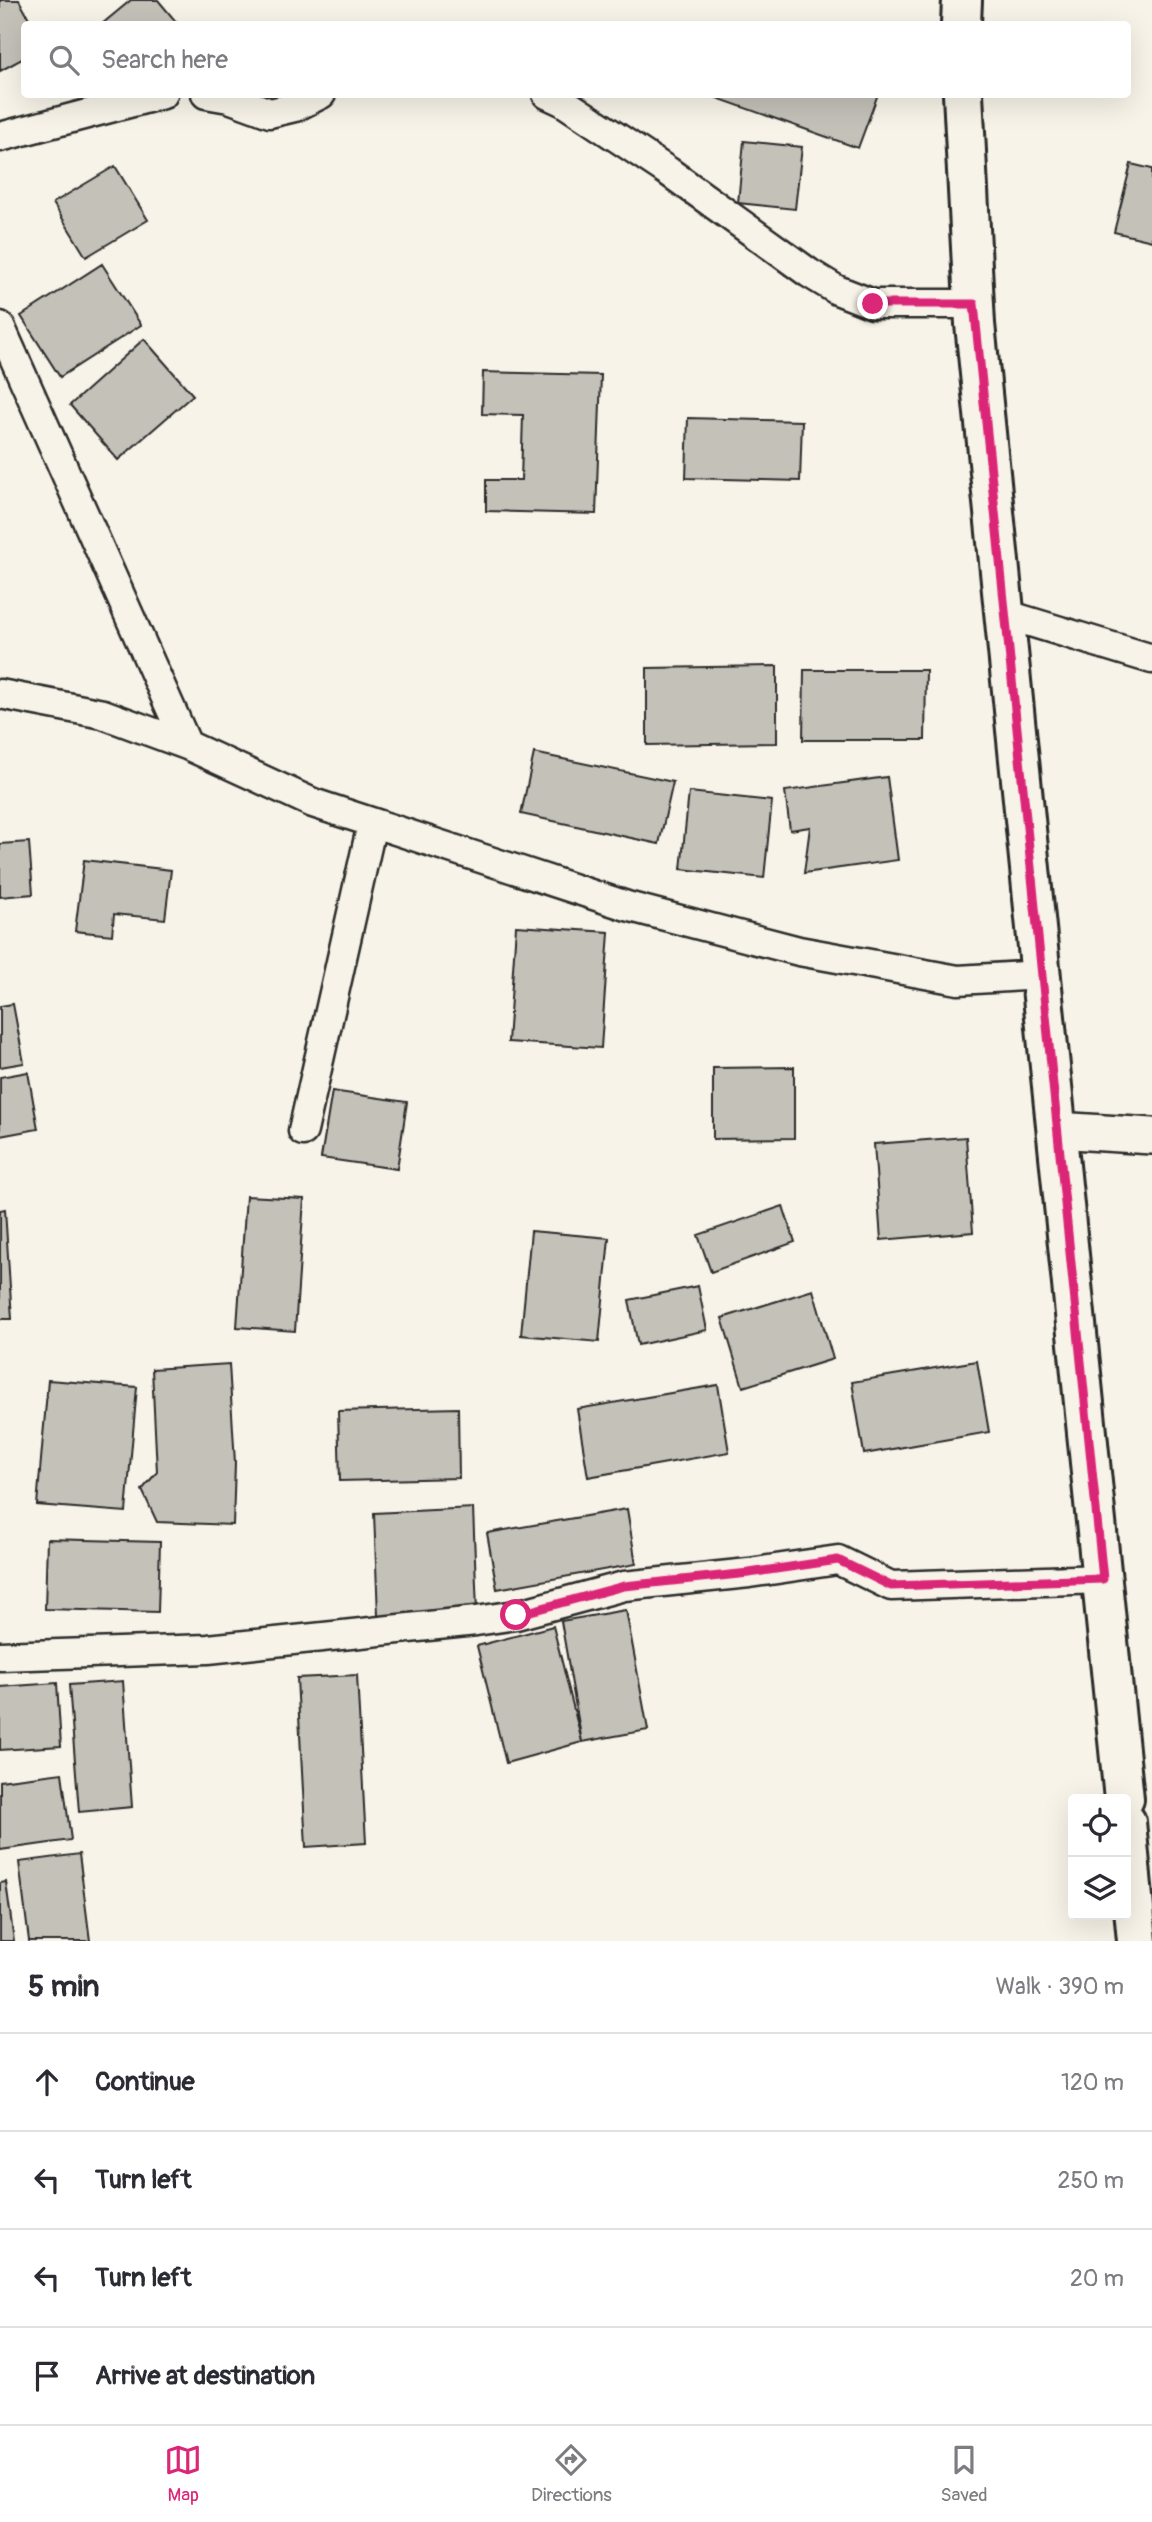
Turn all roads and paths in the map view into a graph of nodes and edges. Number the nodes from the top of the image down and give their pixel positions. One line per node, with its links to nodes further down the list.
1 (962, 0): 2 (main road)
2 (961, 21)
3 (148, 98): 8 (street)
4 (229, 98): 5 (street)
5 (313, 98)
6 (556, 98): 9 (street)
7 (963, 98): 9 (main road)
8 (0, 137)
9 (974, 304): 11 (main road)
10 (0, 326): 14 (street)
11 (1004, 614): 12 (street); 16 (main road)
12 (1152, 659)
13 (0, 694): 14 (street)
14 (187, 745): 15 (street)
15 (372, 824): 16 (street); 18 (street)
16 (1041, 975): 17 (main road)
17 (1056, 1130): 19 (street); 20 (main road)
18 (303, 1131)
19 (1152, 1136)
20 (1103, 1579): 21 (street); 22 (main road)
21 (0, 1656)
22 (1124, 1794)
23 (1136, 1844): 24 (main road)
24 (1142, 1936)

